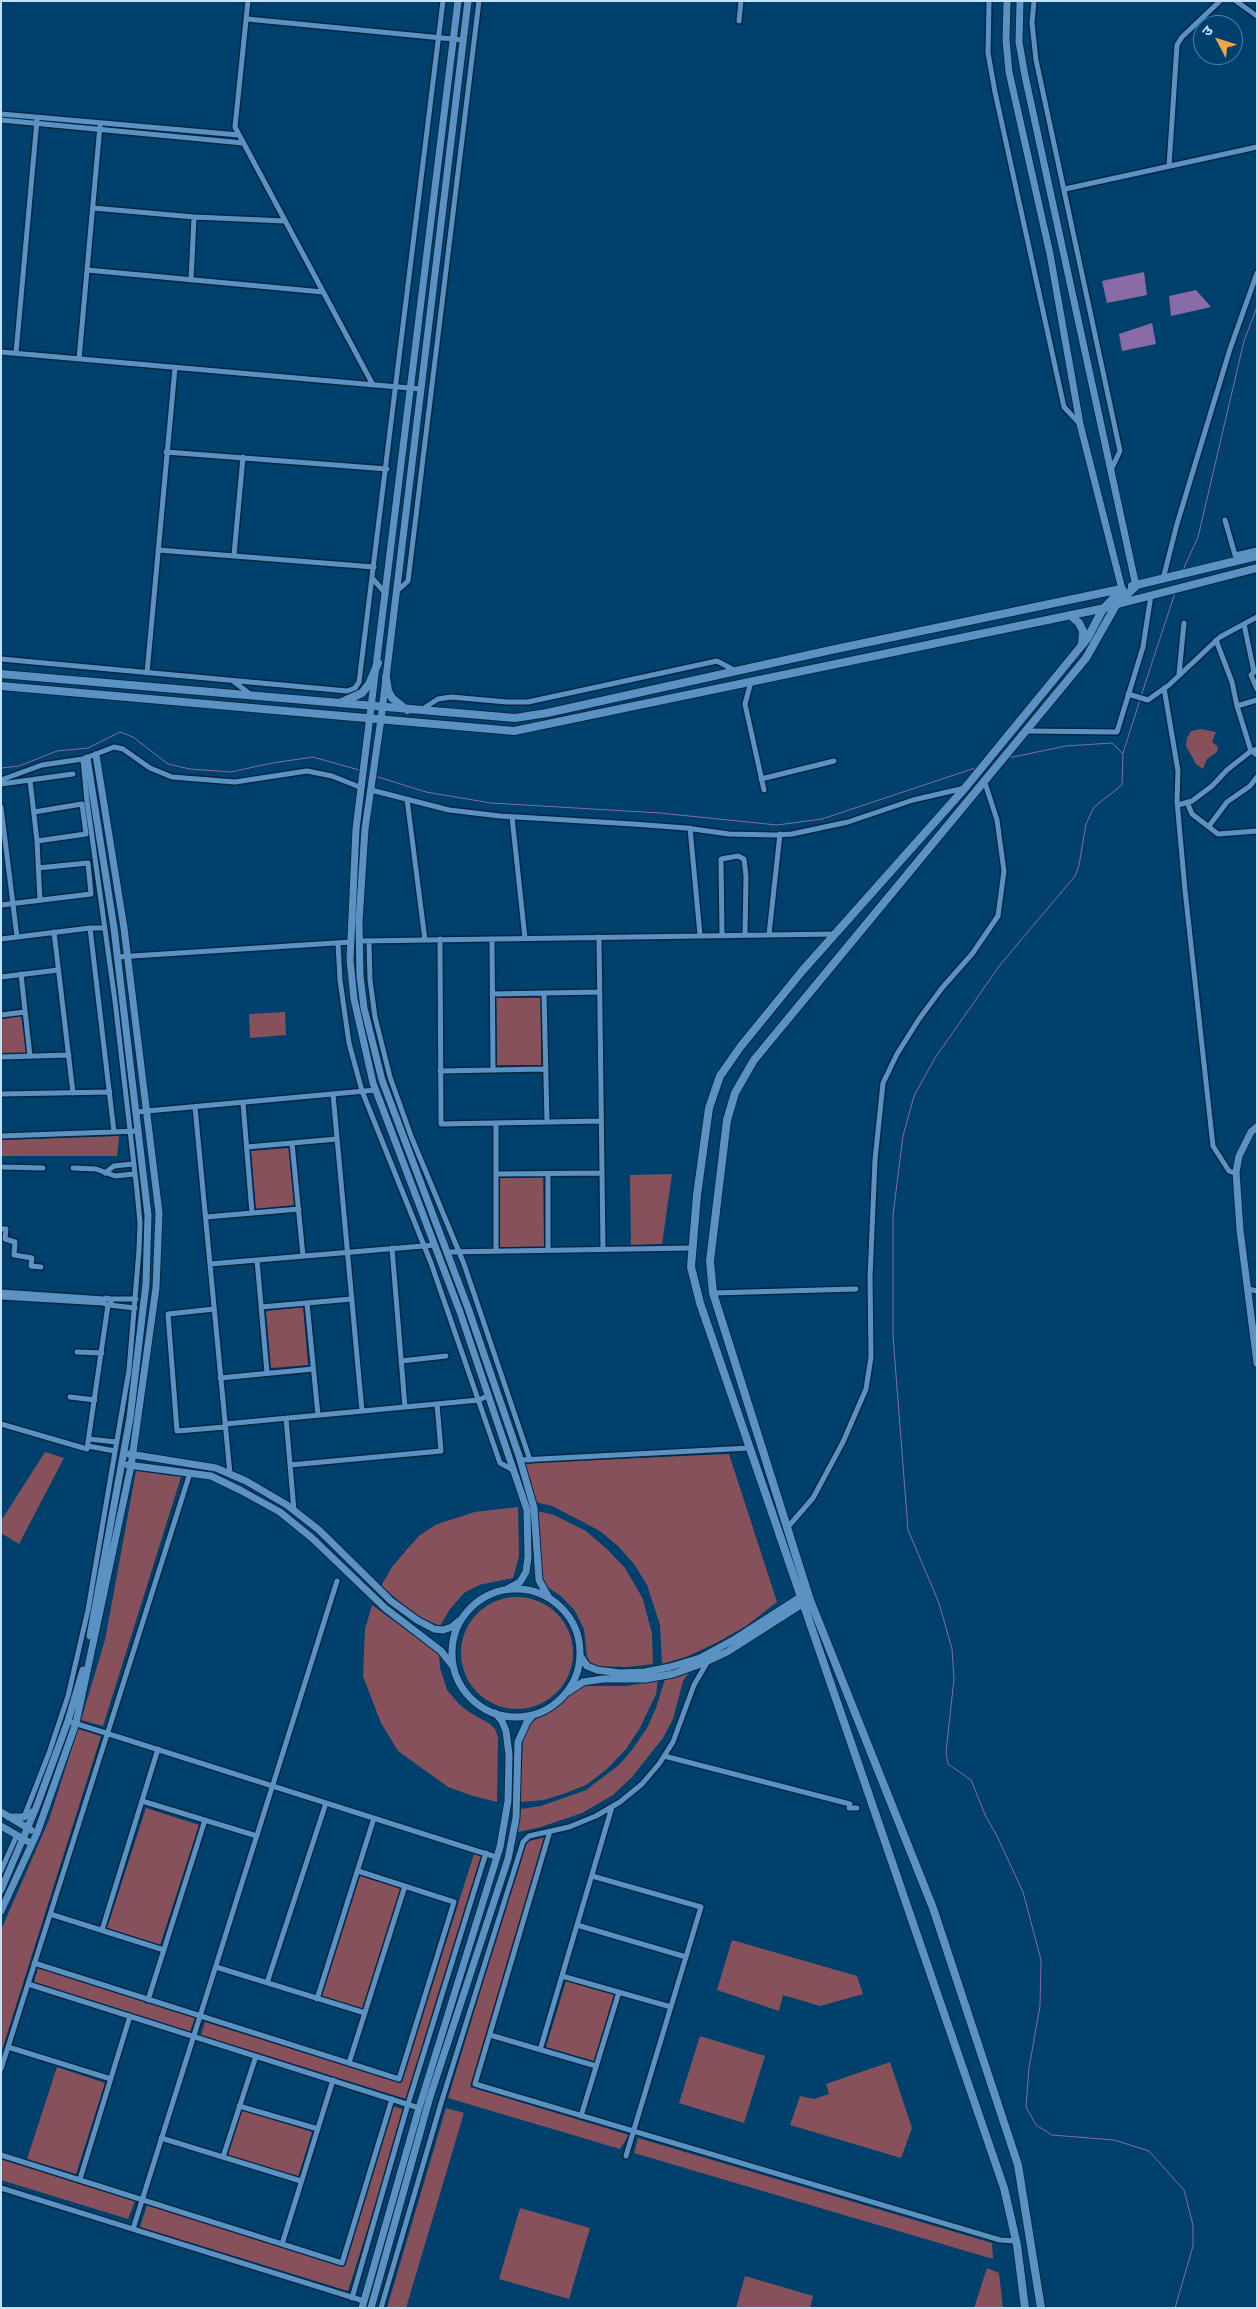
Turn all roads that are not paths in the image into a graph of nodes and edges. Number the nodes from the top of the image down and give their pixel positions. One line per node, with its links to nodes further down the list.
1 (248, 1): 14 (street)
2 (443, 1): 16 (street)
3 (458, 1): 17 (street)
4 (468, 1): 18 (street)
5 (479, 1): 59 (street)
6 (741, 1): 15 (street)
7 (989, 1): 43 (street)
8 (1007, 1): 43 (street)
9 (1020, 1): 47 (street)
10 (1034, 1): 27 (street)
11 (1220, 1): 26 (street)
12 (1236, 1): 13 (street)
13 (1257, 16)
14 (247, 19): 16 (street); 23 (street)
15 (739, 21)
16 (439, 38): 17 (street); 40 (street)
17 (453, 39): 18 (street); 41 (street)
18 (463, 40): 42 (street)
19 (1, 114): 21 (street)
20 (1, 120): 21 (street)
21 (36, 120): 22 (street); 36 (street)
22 (100, 126): 23 (street); 24 (street); 28 (street)
23 (240, 135): 24 (street)
24 (243, 143): 30 (street)
25 (1257, 147): 26 (street)
26 (1169, 166): 27 (street)
27 (1065, 189): 47 (street)
28 (93, 208): 29 (street); 31 (street)
29 (194, 217): 30 (street); 33 (street)
30 (285, 222): 34 (street)
31 (87, 270): 33 (street); 37 (street)
32 (1257, 273): 56 (street)
33 (191, 280): 34 (street)
34 (323, 292): 39 (street)
35 (1, 352): 36 (street)
36 (16, 354): 37 (street)
37 (79, 359): 38 (street)
38 (175, 368): 39 (street); 44 (street)
39 (374, 385): 40 (street)
40 (397, 387): 41 (street); 46 (street)
41 (411, 389): 42 (street); 60 (street)
42 (421, 390): 59 (street)
43 (1080, 424): 58 (street)
44 (166, 452): 45 (street); 49 (street)
45 (243, 457): 46 (street); 51 (street)
46 (387, 469): 53 (street)
47 (1111, 470): 57 (street)
48 (1226, 520): 50 (street)
49 (158, 550): 51 (street); 73 (street)
50 (1257, 550)
51 (234, 555): 53 (street)
52 (1257, 556): 56 (main road)
53 (374, 567): 55 (street)
54 (1257, 568): 61 (main road)
55 (373, 579): 60 (street); 77 (street)
56 (1166, 579): 57 (main road)
57 (1136, 586): 58 (main road); 62 (main road)
58 (1122, 588): 63 (main road); 72 (main road)
59 (396, 591): 76 (street)
60 (386, 595): 71 (street)
61 (1152, 595): 62 (main road); 82 (street)
62 (1116, 605): 63 (main road); 93 (main road)
63 (1104, 608): 64 (main road); 69 (main road)
64 (1070, 615): 69 (main road); 78 (main road)
65 (1257, 617): 67 (street)
66 (1184, 623): 75 (street)
67 (1244, 624): 68 (street); 81 (street)
68 (1216, 640): 75 (street); 86 (street)
69 (1082, 645): 108 (main road)
70 (1, 659): 73 (street)
71 (378, 663): 85 (main road); 87 (street)
72 (736, 671): 90 (main road); 90 (street)
73 (148, 673): 77 (street)
74 (1, 674): 83 (main road)
75 (1179, 675): 80 (street)
76 (386, 677): 88 (street); 89 (main road)
77 (233, 681): 83 (street)
78 (751, 682): 92 (main road); 102 (street)
79 (1, 686): 91 (main road)
80 (1164, 688): 82 (street); 113 (street)
81 (1257, 688)
82 (1128, 694): 93 (street)
83 (253, 696): 85 (main road)
84 (1257, 700): 86 (street)
85 (338, 704): 87 (main road)
86 (1237, 706): 95 (street)
87 (373, 707): 88 (main road); 91 (street)
88 (382, 708): 89 (main road); 92 (street)
89 (407, 710): 90 (main road)
90 (420, 711)
91 (371, 718): 92 (main road); 107 (street)
92 (381, 719): 109 (street)
93 (1026, 731): 105 (main road)
94 (1257, 749): 95 (street)
95 (1251, 751): 97 (street); 112 (street)
96 (96, 755): 98 (street); 107 (street); 145 (street)
97 (1257, 755)
98 (85, 758): 103 (street); 127 (street); 146 (street)
99 (834, 761): 102 (street)
100 (73, 774): 104 (street)
101 (1257, 777): 117 (street)
102 (762, 779): 110 (street)
103 (1, 780)
104 (30, 780): 106 (street); 115 (street)
105 (986, 781): 214 (main road); 258 (street)
106 (1, 784)
107 (362, 785): 143 (street)
108 (967, 785): 120 (street); 130 (main road)
109 (371, 787): 111 (street); 141 (street)
110 (764, 790)
111 (407, 799): 116 (street); 140 (street)
112 (1187, 802): 113 (street); 117 (street)
113 (1178, 805): 191 (street)
114 (1, 806): 124 (street)
115 (34, 812): 121 (street); 121 (street)
116 (512, 817): 118 (street); 136 (street)
117 (1209, 826): 119 (street)
118 (690, 828): 120 (street); 133 (street)
119 (1257, 831)
120 (780, 834): 129 (street)
121 (37, 841): 122 (street)
122 (38, 868): 123 (street); 123 (street)
123 (40, 900): 124 (street)
124 (13, 904): 125 (street); 134 (street)
125 (1, 905)
126 (90, 928): 127 (street); 128 (street); 163 (street)
127 (104, 928): 175 (street)
128 (54, 932): 134 (street); 147 (street)
129 (769, 934): 130 (street); 132 (street)
130 (836, 934): 199 (main road)
131 (722, 935): 132 (street); 132 (street); 133 (street)
132 (745, 935)
133 (700, 936): 135 (street)
134 (17, 937): 137 (street)
135 (599, 937): 136 (street); 150 (street)
136 (525, 938): 139 (street)
137 (1, 939)
138 (440, 939): 139 (street); 140 (street); 159 (street)
139 (492, 939): 152 (street)
140 (425, 940): 142 (street)
141 (360, 941): 142 (street); 204 (street)
142 (369, 941): 205 (street)
143 (351, 942): 144 (street); 161 (street)
144 (338, 943): 145 (street); 162 (street)
145 (128, 956): 146 (street); 169 (street)
146 (117, 957): 170 (street)
147 (58, 970): 148 (street); 155 (street)
148 (21, 974): 149 (street); 153 (street)
149 (1, 977)
150 (600, 992): 151 (street); 171 (street)
151 (544, 993): 152 (street); 158 (street)
152 (492, 994): 160 (street)
153 (25, 1012): 154 (street); 156 (street)
154 (1, 1015)
155 (69, 1055): 156 (street); 164 (street)
156 (30, 1056): 157 (street)
157 (1, 1057)
158 (546, 1069): 160 (street); 172 (street)
159 (440, 1070): 160 (street); 173 (street)
160 (493, 1070)
161 (376, 1090): 162 (street); 196 (street)
162 (362, 1091): 166 (street); 197 (street)
163 (110, 1092): 164 (street); 177 (street)
164 (73, 1093): 165 (street)
165 (1, 1094)
166 (333, 1094): 167 (street); 179 (street)
167 (243, 1103): 168 (street); 181 (street)
168 (195, 1107): 169 (street); 194 (street)
169 (146, 1111): 170 (street); 248 (street)
170 (136, 1112): 176 (street)
171 (601, 1121): 172 (street); 187 (street)
172 (547, 1122): 173 (street)
173 (496, 1123): 189 (street)
174 (1257, 1126): 191 (street)
175 (129, 1131): 176 (street); 177 (street); 182 (street)
176 (139, 1131): 247 (street)
177 (114, 1132): 178 (street)
178 (1, 1136)
179 (337, 1139): 180 (street); 203 (street)
180 (292, 1143): 181 (street); 192 (street)
181 (247, 1147): 193 (street)
182 (133, 1164): 186 (street); 188 (street)
183 (1, 1167): 184 (street)
184 (43, 1168)
185 (72, 1168): 186 (street)
186 (105, 1173): 188 (street)
187 (602, 1173): 190 (street); 201 (street)
188 (134, 1174): 216 (street)
189 (496, 1174): 190 (street); 202 (street)
190 (548, 1174): 200 (street)
191 (1237, 1174): 211 (street)
192 (299, 1209): 193 (street); 206 (street)
193 (252, 1213): 194 (street)
194 (206, 1217): 208 (street)
195 (1, 1229): 209 (street)
196 (435, 1245): 197 (street); 231 (street)
197 (424, 1246): 198 (street); 234 (street)
198 (392, 1248): 203 (street); 226 (street)
199 (692, 1248): 201 (street); 245 (main road)
200 (548, 1250): 201 (street); 202 (street)
201 (603, 1250)
202 (496, 1251): 205 (street)
203 (347, 1252): 206 (street); 217 (street)
204 (447, 1252): 205 (street); 249 (street)
205 (459, 1252): 250 (street)
206 (303, 1256): 207 (street)
207 (257, 1260): 208 (street); 220 (street)
208 (210, 1264): 222 (street)
209 (41, 1267)
210 (856, 1289): 214 (street)
211 (1248, 1289): 212 (street); 227 (street)
212 (1257, 1291)
213 (1, 1292): 218 (street)
214 (713, 1293): 258 (main road)
215 (1, 1297): 218 (street)
216 (136, 1299): 218 (street); 221 (street)
217 (352, 1299): 219 (street); 237 (street)
218 (107, 1302): 221 (street); 224 (street)
219 (307, 1303): 220 (street); 228 (street)
220 (261, 1307): 229 (street)
221 (135, 1308): 243 (street)
222 (214, 1308): 230 (street); 241 (street)
223 (77, 1352): 224 (street)
224 (102, 1353): 233 (street)
225 (446, 1356): 226 (street)
226 (401, 1360): 236 (street)
227 (1257, 1363)
228 (313, 1369): 229 (street); 238 (street)
229 (267, 1373): 230 (street)
230 (220, 1378): 241 (street)
231 (488, 1396): 234 (street); 254 (street)
232 (70, 1397): 233 (street)
233 (95, 1400): 242 (street)
234 (479, 1400): 235 (street); 254 (street)
235 (437, 1404): 236 (street); 252 (street)
236 (405, 1407): 237 (street)
237 (362, 1411): 238 (street)
238 (318, 1415): 239 (street)
239 (286, 1418): 241 (street); 252 (street)
240 (1, 1424): 244 (street)
241 (225, 1425): 256 (street)
242 (89, 1439): 243 (street); 244 (street)
243 (116, 1442): 246 (street)
244 (88, 1446): 246 (street)
245 (750, 1448): 250 (street); 262 (main road)
246 (115, 1451): 274 (street)
247 (124, 1453): 248 (street); 251 (street)
248 (133, 1454): 253 (street); 256 (street)
249 (520, 1460): 250 (street); 261 (street)
250 (530, 1460)
251 (121, 1464): 253 (street); 270 (street)
252 (290, 1464): 257 (street)
253 (131, 1466): 255 (street); 271 (street)
254 (515, 1471): 260 (street)
255 (190, 1473): 266 (street); 272 (street)
256 (230, 1474): 257 (street)
257 (294, 1510): 263 (street)
258 (787, 1528): 262 (main road)
259 (337, 1581): 276 (street)
260 (507, 1589): 261 (street); 263 (street)
261 (549, 1598): 264 (street)
262 (805, 1598): 264 (street); 265 (street); 347 (main road); 354 (main road)
263 (462, 1619): 266 (street)
264 (581, 1657): 267 (street)
265 (708, 1661): 267 (street); 275 (street)
266 (452, 1665): 268 (street)
267 (563, 1697): 269 (street)
268 (494, 1713): 269 (street); 297 (street)
269 (533, 1715): 294 (street)
270 (68, 1721): 271 (street); 274 (street)
271 (76, 1723): 272 (street); 290 (street)
272 (107, 1733): 273 (street); 304 (street)
273 (158, 1749): 276 (street); 277 (street)
274 (52, 1755): 280 (street); 284 (street)
275 (664, 1756): 279 (street); 281 (street)
276 (272, 1786): 278 (street); 291 (street)
277 (142, 1801): 286 (street); 306 (street)
278 (326, 1803): 285 (street); 312 (street)
279 (612, 1807): 289 (street); 300 (street)
280 (36, 1808): 284 (street); 288 (street)
281 (857, 1808)
282 (1, 1812): 283 (street)
283 (9, 1817): 284 (street); 288 (street)
284 (24, 1817)
285 (374, 1818): 295 (street); 299 (street)
286 (205, 1820): 291 (street); 307 (street)
287 (4, 1828): 292 (street)
288 (28, 1828): 290 (street); 292 (street)
289 (550, 1831): 296 (street); 321 (street)
290 (37, 1833): 293 (street)
291 (257, 1836): 310 (street)
292 (20, 1838): 293 (street); 298 (street); 302 (street)
293 (31, 1844): 303 (street)
294 (510, 1852): 296 (street); 351 (street)
295 (486, 1853): 297 (street); 332 (street)
296 (519, 1854): 352 (street)
297 (496, 1857): 334 (street)
298 (1, 1871)
299 (358, 1871): 301 (street); 315 (street)
300 (592, 1876): 305 (street); 308 (street)
301 (405, 1886): 318 (street); 326 (street)
302 (1, 1890)
303 (1, 1911)
304 (50, 1914): 306 (street); 309 (street)
305 (577, 1925): 308 (street); 311 (street)
306 (102, 1930): 307 (street)
307 (164, 1950): 316 (street)
308 (686, 1957): 317 (street)
309 (34, 1964): 313 (street); 316 (street)
310 (216, 1967): 312 (street); 320 (street)
311 (562, 1976): 314 (street); 324 (street)
312 (267, 1983): 315 (street)
313 (28, 1984): 319 (street); 323 (street)
314 (619, 1992): 317 (street); 327 (street)
315 (317, 1999): 318 (street)
316 (148, 2000): 320 (street)
317 (671, 2007): 337 (street)
318 (365, 2013): 326 (street)
319 (130, 2016): 322 (street); 329 (street)
320 (200, 2016): 322 (street); 326 (street)
321 (490, 2035): 324 (street); 335 (street)
322 (194, 2036): 325 (street); 338 (street)
323 (8, 2047): 328 (street); 329 (street)
324 (540, 2050): 327 (street)
325 (256, 2056): 330 (street); 333 (street)
326 (349, 2063)
327 (596, 2066): 335 (street)
328 (1, 2069)
329 (111, 2079): 342 (street)
330 (333, 2080): 331 (street); 336 (street)
331 (392, 2099): 332 (street); 348 (street)
332 (408, 2104): 334 (street); 349 (street)
333 (240, 2106): 336 (street); 341 (street)
334 (419, 2108): 350 (street)
335 (581, 2116): 337 (street)
336 (318, 2129): 343 (street)
337 (634, 2131): 340 (street); 347 (street)
338 (161, 2138): 341 (street); 345 (street)
339 (1, 2155): 342 (street)
340 (626, 2156)
341 (223, 2157): 343 (street)
342 (80, 2179): 345 (street)
343 (301, 2181): 348 (street)
344 (1, 2188): 346 (street)
345 (142, 2199): 346 (street); 348 (street)
346 (133, 2229): 349 (street)
347 (1016, 2241): 353 (main road)
348 (282, 2244)
349 (352, 2298): 350 (street)
350 (363, 2304)
351 (371, 2308)
352 (381, 2308)
353 (1025, 2308)
354 (1042, 2308)

